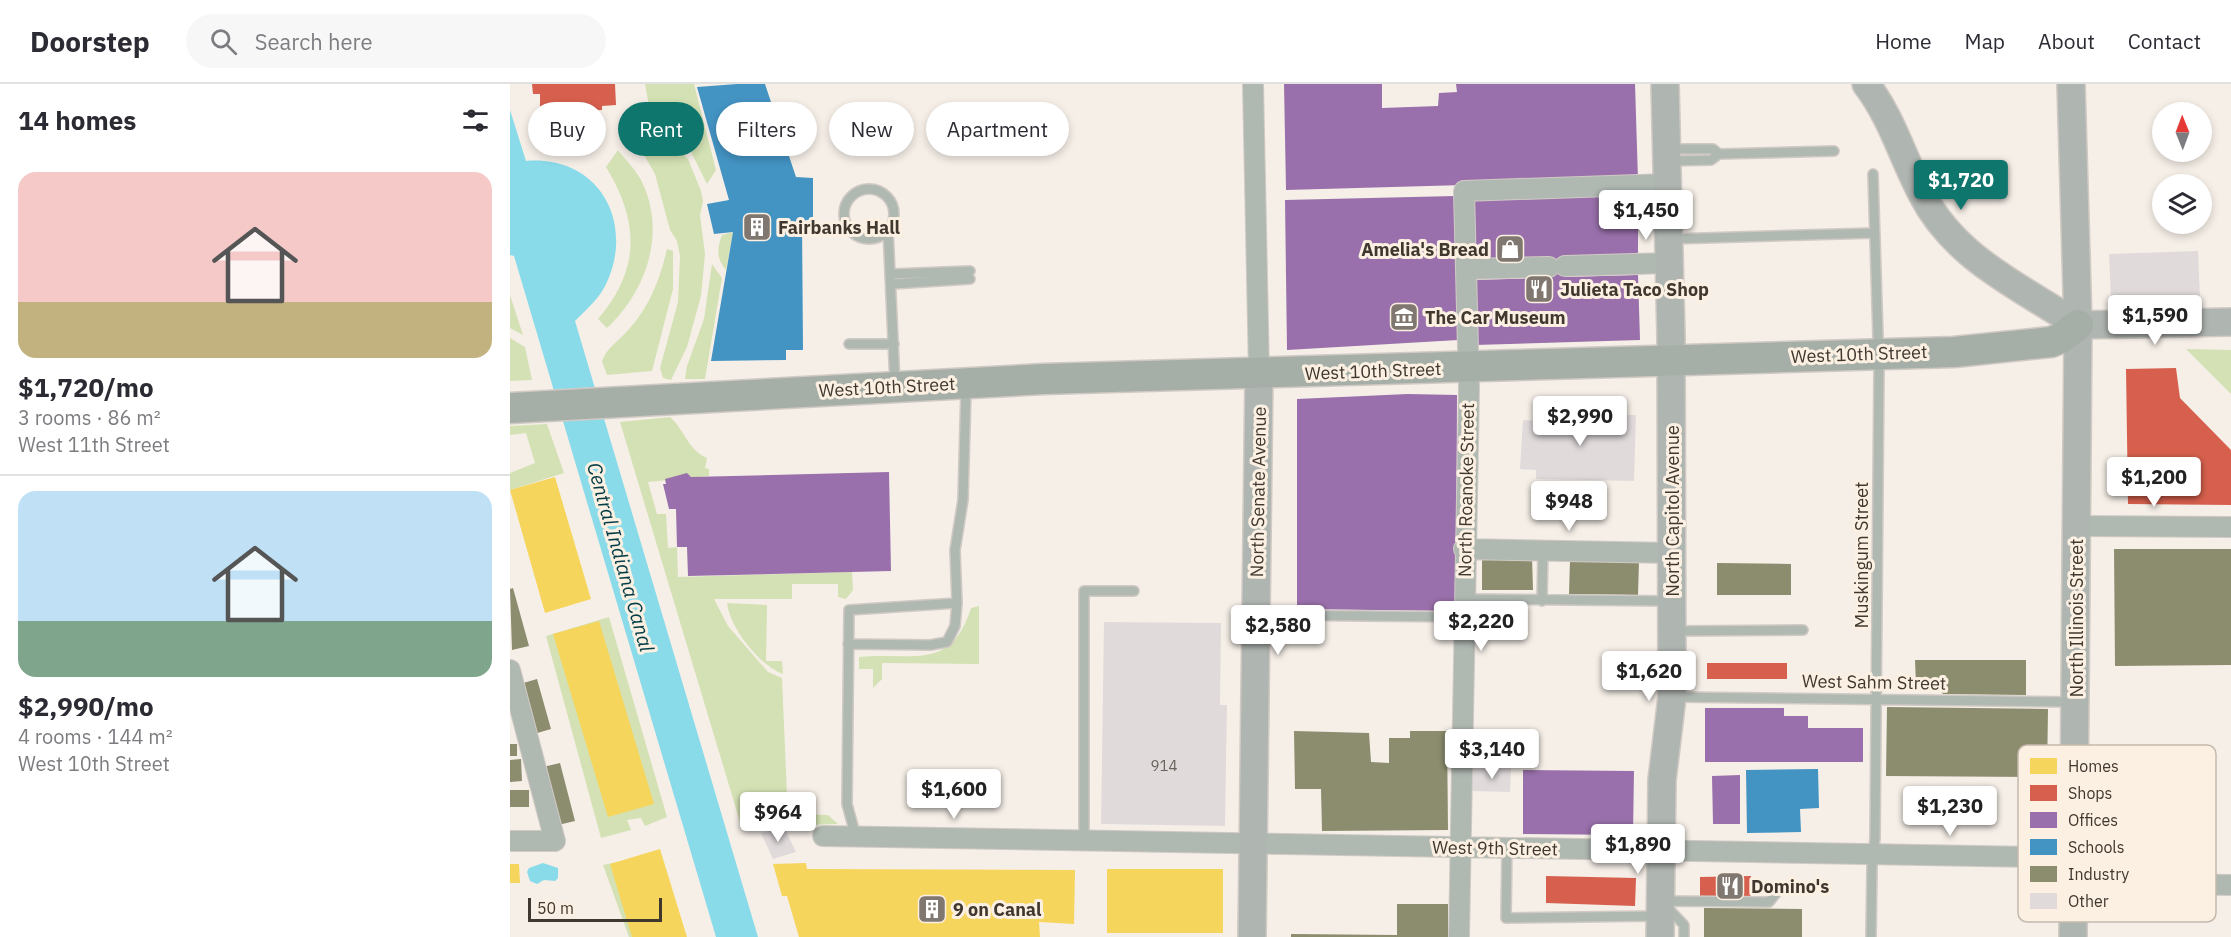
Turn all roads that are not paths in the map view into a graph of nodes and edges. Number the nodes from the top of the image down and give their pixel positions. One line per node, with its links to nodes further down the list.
1 (1253, 84): 21 (street, North Senate Avenue)
2 (1665, 84): 6 (main road, North Capitol Avenue)
3 (1866, 84): 15 (main road)
4 (2071, 84): 15 (main road, North Illinois Street)
5 (1834, 151): 6 (lane)
6 (1667, 165): 10 (main road, North Capitol Avenue); 11 (street, North Roanoke Street)
7 (1873, 174): 9 (lane, Muskingum Street)
8 (888, 229): 8 (lane); 13 (lane)
9 (1874, 234): 10 (lane); 18 (lane, Muskingum Street)
10 (1669, 251): 11 (street); 19 (main road, North Capitol Avenue)
11 (1466, 269): 20 (street, North Roanoke Street)
12 (970, 275): 13 (lane)
13 (892, 279): 17 (lane)
14 (2231, 322): 15 (main road)
15 (2078, 325): 18 (main road, West 10th Street); 25 (main road, North Illinois Street)
16 (849, 344): 17 (lane)
17 (894, 344): 23 (lane)
18 (1878, 354): 19 (main road, West 10th Street); 41 (lane, Muskingum Street)
19 (1671, 361): 20 (main road, West 10th Street); 29 (main road, North Capitol Avenue)
20 (1468, 367): 21 (main road, West 10th Street); 27 (street, North Roanoke Street)
21 (1259, 373): 22 (main road, West 10th Street); 35 (main road, North Senate Avenue)
22 (966, 383): 23 (main road, West 10th Street); 33 (lane)
23 (895, 387): 24 (main road, West 10th Street)
24 (510, 408)
25 (2077, 526): 26 (street); 42 (main road, North Illinois Street)
26 (2231, 527)
27 (1464, 549): 28 (street); 34 (street, North Roanoke Street)
28 (1543, 550): 29 (street); 31 (lane)
29 (1672, 553): 32 (main road, North Capitol Avenue)
30 (1134, 591): 47 (lane)
31 (1542, 601): 32 (lane); 34 (lane)
32 (1672, 601): 37 (main road, North Capitol Avenue)
33 (957, 603): 38 (lane); 38 (lane)
34 (1464, 608): 35 (lane); 49 (street, North Roanoke Street)
35 (1256, 615): 48 (main road, North Senate Avenue)
36 (1803, 630): 37 (lane)
37 (1672, 631): 40 (main road, North Capitol Avenue)
38 (848, 644): 45 (lane)
39 (510, 670): 46 (street)
40 (1672, 697): 41 (lane, West Sahm Street); 51 (main road, North Capitol Avenue)
41 (1876, 698): 42 (lane, West Sahm Street); 52 (lane, Muskingum Street)
42 (2075, 702): 43 (main road, North Illinois Street)
43 (2075, 745)
44 (823, 836): 45 (street, West 9th Street)
45 (856, 837): 47 (street, West 9th Street)
46 (510, 841)
47 (1084, 841): 48 (street, West 9th Street)
48 (1253, 843): 49 (street, West 9th Street); 59 (main road, North Senate Avenue)
49 (1460, 847): 50 (street, West 9th Street); 60 (street, North Roanoke Street)
50 (1507, 848): 51 (street, West 9th Street); 57 (lane)
51 (1661, 851): 52 (street, West 9th Street); 57 (main road, North Capitol Avenue)
52 (1873, 855): 53 (street, West 9th Street); 62 (lane, Muskingum Street)
53 (2018, 857)
54 (2216, 885): 55 (street, West 9th Street)
55 (2231, 885)
56 (1781, 887): 57 (lane)
57 (1660, 918): 61 (lane)
58 (2073, 922): 63 (main road, North Illinois Street)
59 (1252, 937)
60 (1459, 937)
61 (1684, 937)
62 (1871, 937)
63 (2073, 937)

